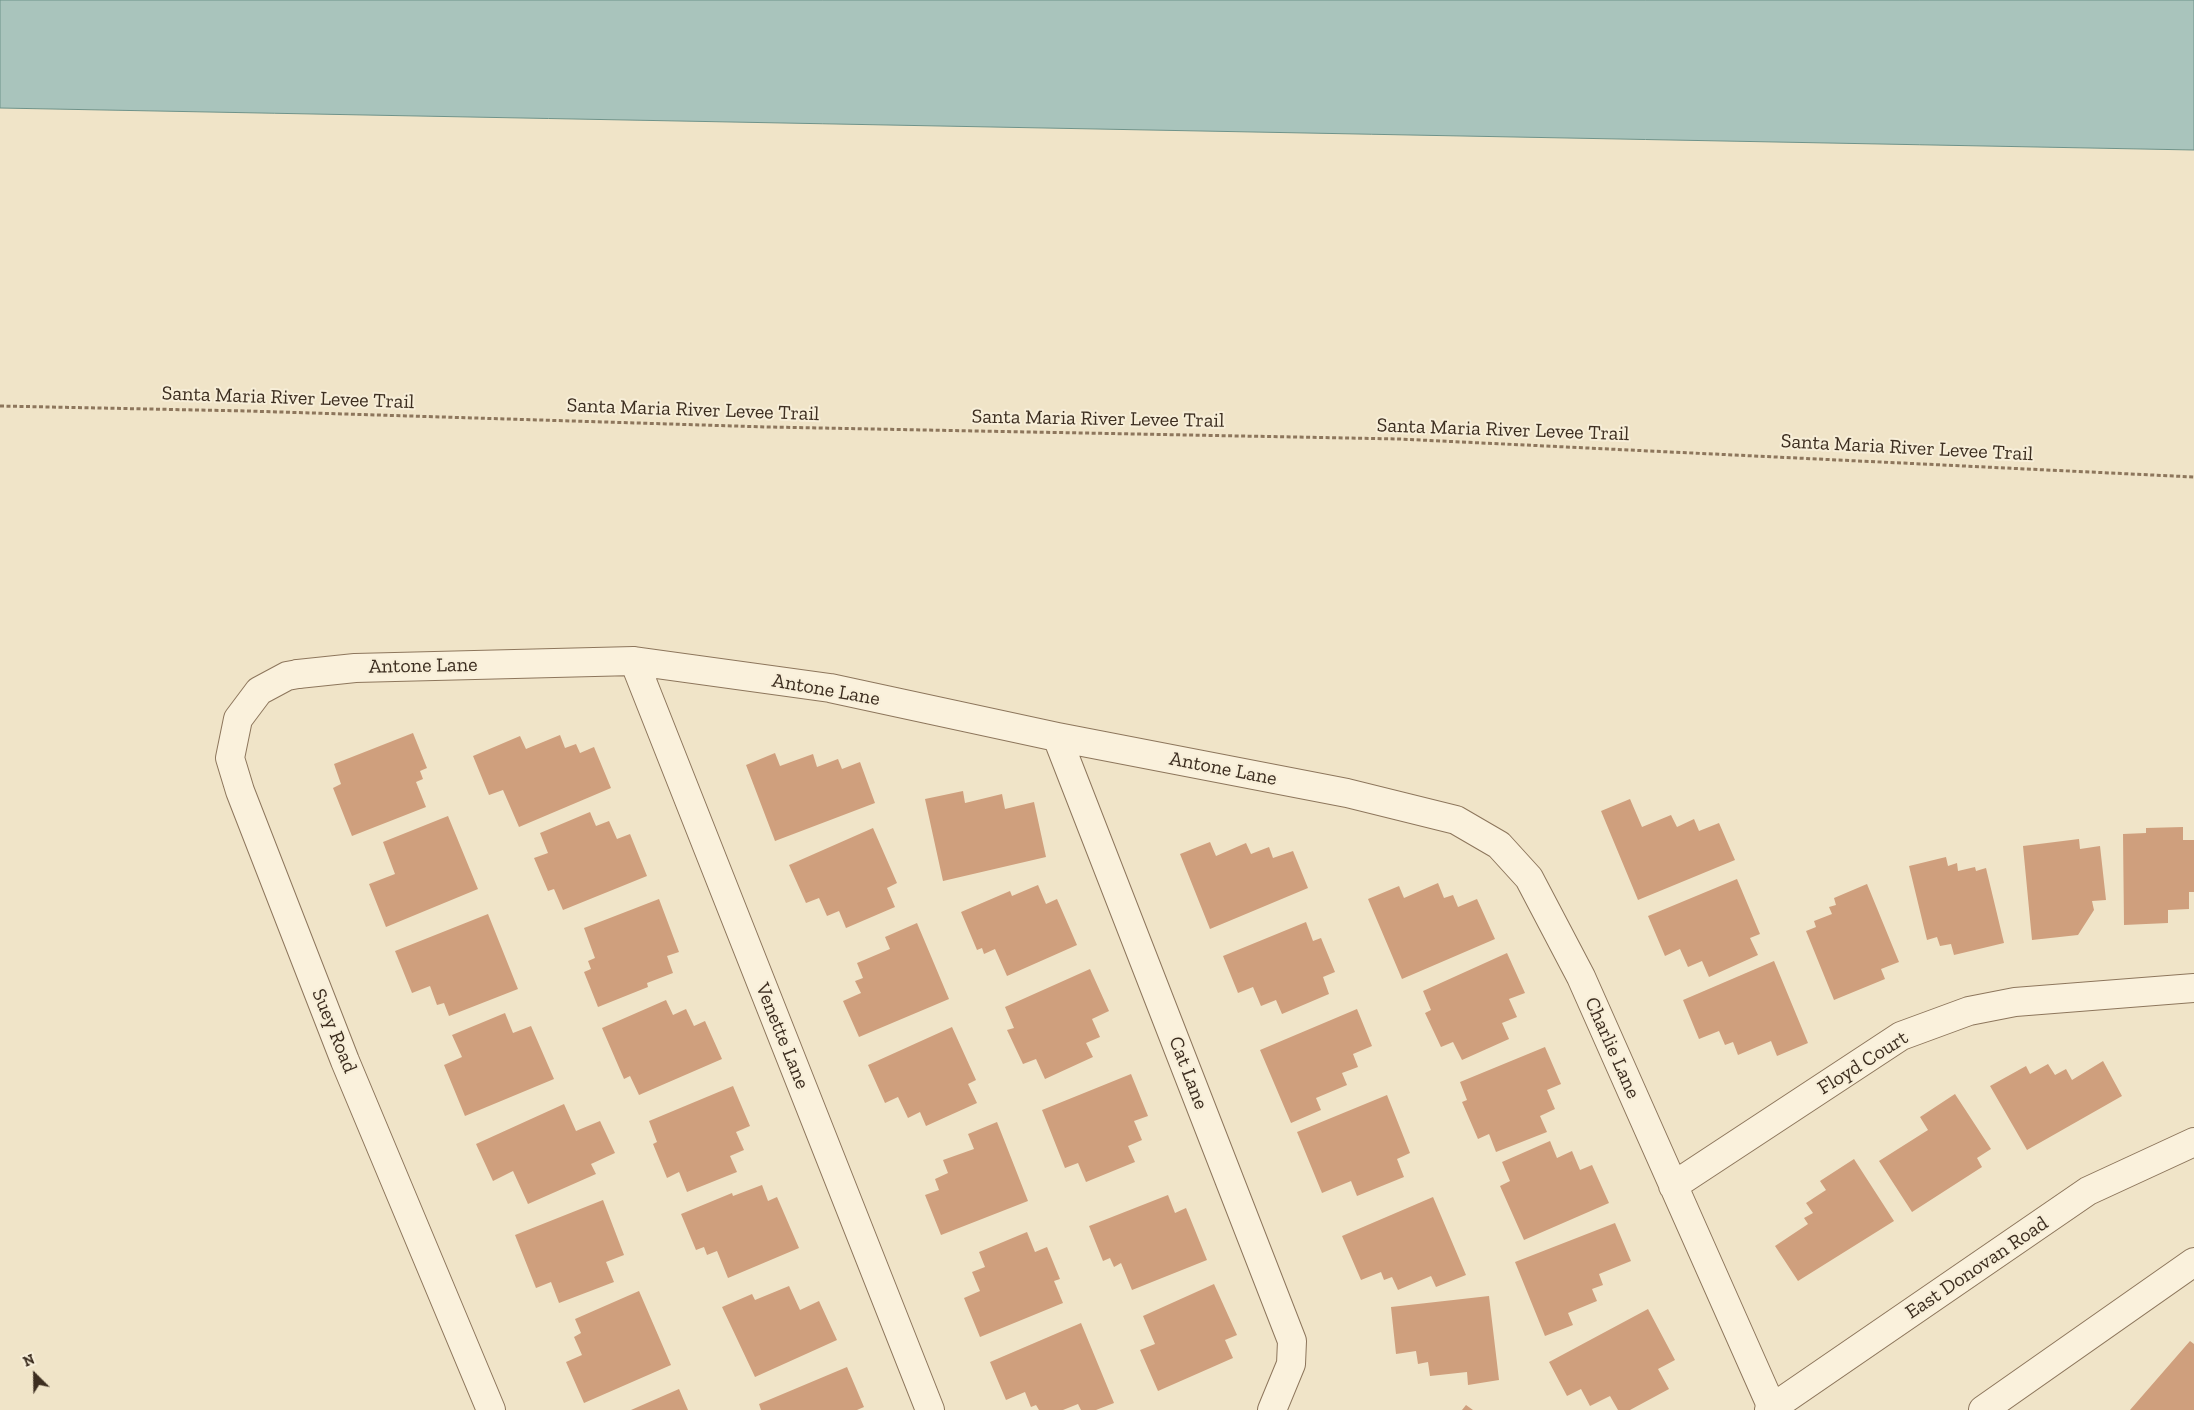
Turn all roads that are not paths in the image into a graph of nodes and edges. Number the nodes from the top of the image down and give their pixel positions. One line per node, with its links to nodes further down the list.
1 (634, 661): 2 (street, Antone Lane); 3 (street, Antone Lane); 11 (street, Venette Lane)
2 (298, 674): 10 (street, Suey Road)
3 (1057, 737): 4 (street, Antone Lane); 12 (street, Cat Lane)
4 (1347, 793): 7 (street, Charlie Lane)
5 (2194, 988): 7 (street, Floyd Court)
6 (2194, 1142): 9 (street, East Donovan Road)
7 (1673, 1186): 9 (street, Charlie Lane)
8 (2194, 1262): 13 (street)
9 (1772, 1409)
10 (491, 1410)
11 (930, 1410)
12 (1272, 1410)
13 (1983, 1410)

